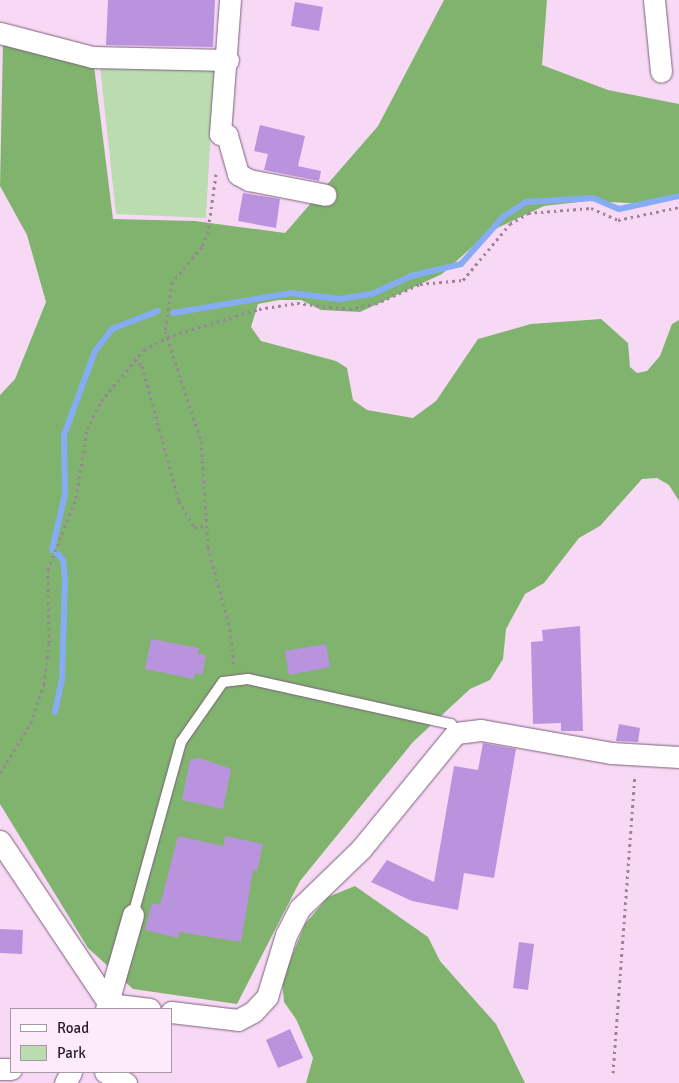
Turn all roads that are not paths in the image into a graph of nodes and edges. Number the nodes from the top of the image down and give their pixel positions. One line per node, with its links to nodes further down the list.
1 (230, 0): 4 (street)
2 (654, 0): 5 (street)
3 (0, 33): 4 (street)
4 (228, 60): 6 (street)
5 (660, 72)
6 (326, 195)
7 (456, 734): 8 (street); 10 (lane); 13 (street)
8 (679, 757)
9 (0, 841): 11 (street)
10 (133, 915): 11 (street)
11 (107, 1006): 12 (street)
12 (136, 1008)
13 (172, 1012)
14 (107, 1073): 15 (street)
15 (126, 1083)

